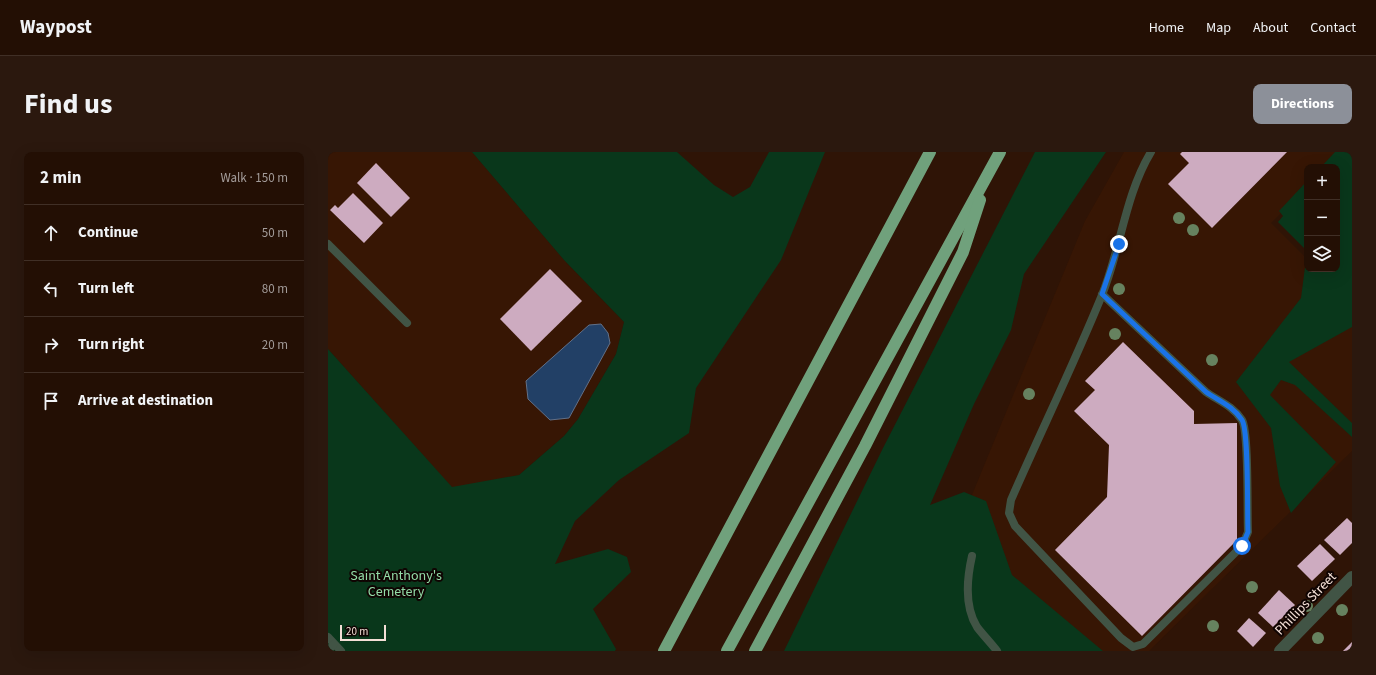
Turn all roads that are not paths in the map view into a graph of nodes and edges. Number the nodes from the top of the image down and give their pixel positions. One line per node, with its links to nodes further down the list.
1 (929, 152): 14 (highway)
2 (1000, 152): 4 (highway)
3 (1151, 152): 6 (lane)
4 (988, 173): 16 (highway); 17 (highway)
5 (328, 244): 7 (lane)
6 (1102, 294): 12 (lane); 12 (lane)
7 (407, 323)
8 (972, 556): 18 (lane)
9 (1352, 577): 19 (street, Phillips Street)
10 (328, 637): 11 (lane)
11 (334, 644): 13 (lane); 15 (lane)
12 (1130, 649)
13 (328, 650)
14 (668, 650)
15 (341, 651)
16 (727, 651)
17 (755, 651)
18 (997, 651)
19 (1280, 651)

